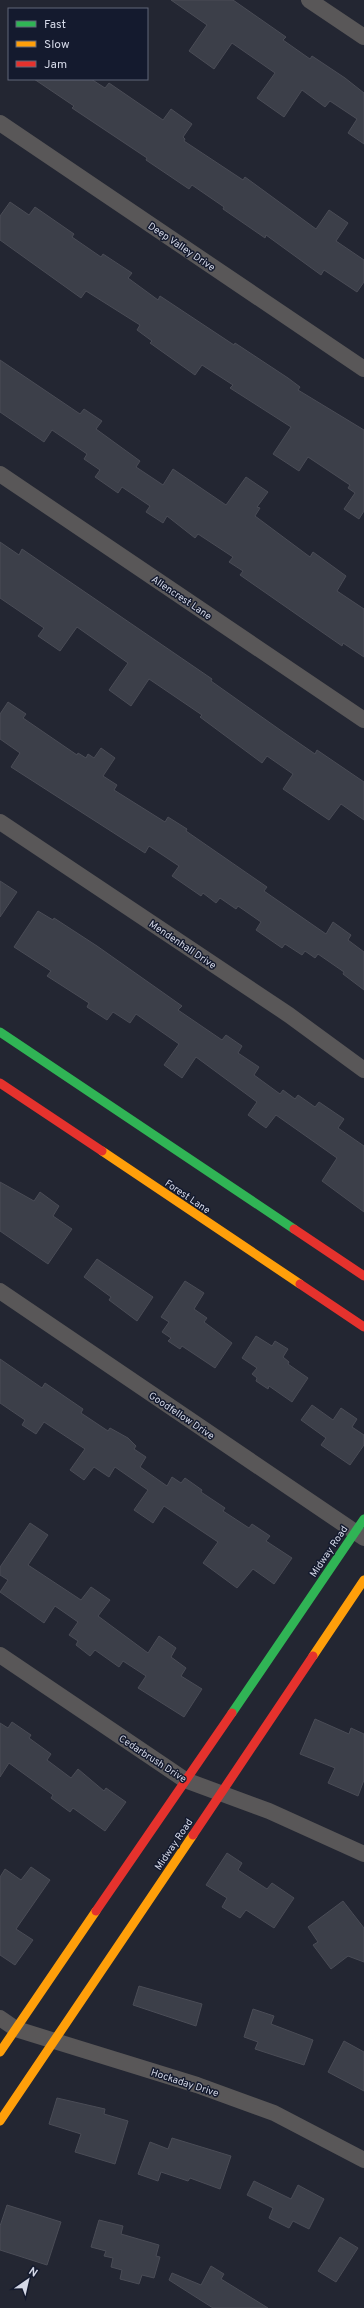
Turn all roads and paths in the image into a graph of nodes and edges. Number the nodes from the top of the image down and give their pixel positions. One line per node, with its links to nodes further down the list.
1 (309, 0): 2 (street)
2 (364, 37)
3 (0, 123): 4 (street, Deep Valley Drive)
4 (364, 369)
5 (0, 474): 6 (street, Allencrest Lane)
6 (364, 720)
7 (0, 822): 9 (street, Mendenhall Drive)
8 (0, 1032): 11 (main road)
9 (364, 1070)
10 (0, 1082): 13 (main road, Forest Lane)
11 (364, 1276)
12 (0, 1291): 15 (street, Goodfellow Drive)
13 (364, 1327)
14 (364, 1519): 15 (main road, Midway Road)
15 (359, 1535): 18 (main road, Midway Road)
16 (364, 1580): 19 (main road, Midway Road)
17 (0, 1655): 18 (street, Cedarbrush Drive)
18 (185, 1780): 19 (street, Cedarbrush Drive); 22 (main road, Midway Road)
19 (221, 1793): 20 (street, Cedarbrush Drive); 23 (main road, Midway Road)
20 (364, 1854)
21 (0, 2018): 22 (street, Hockaday Drive)
22 (16, 2029): 23 (street, Hockaday Drive); 24 (main road, Midway Road)
23 (54, 2040): 25 (main road, Midway Road); 26 (street, Hockaday Drive)
24 (0, 2052)
25 (0, 2121)
26 (364, 2160)

